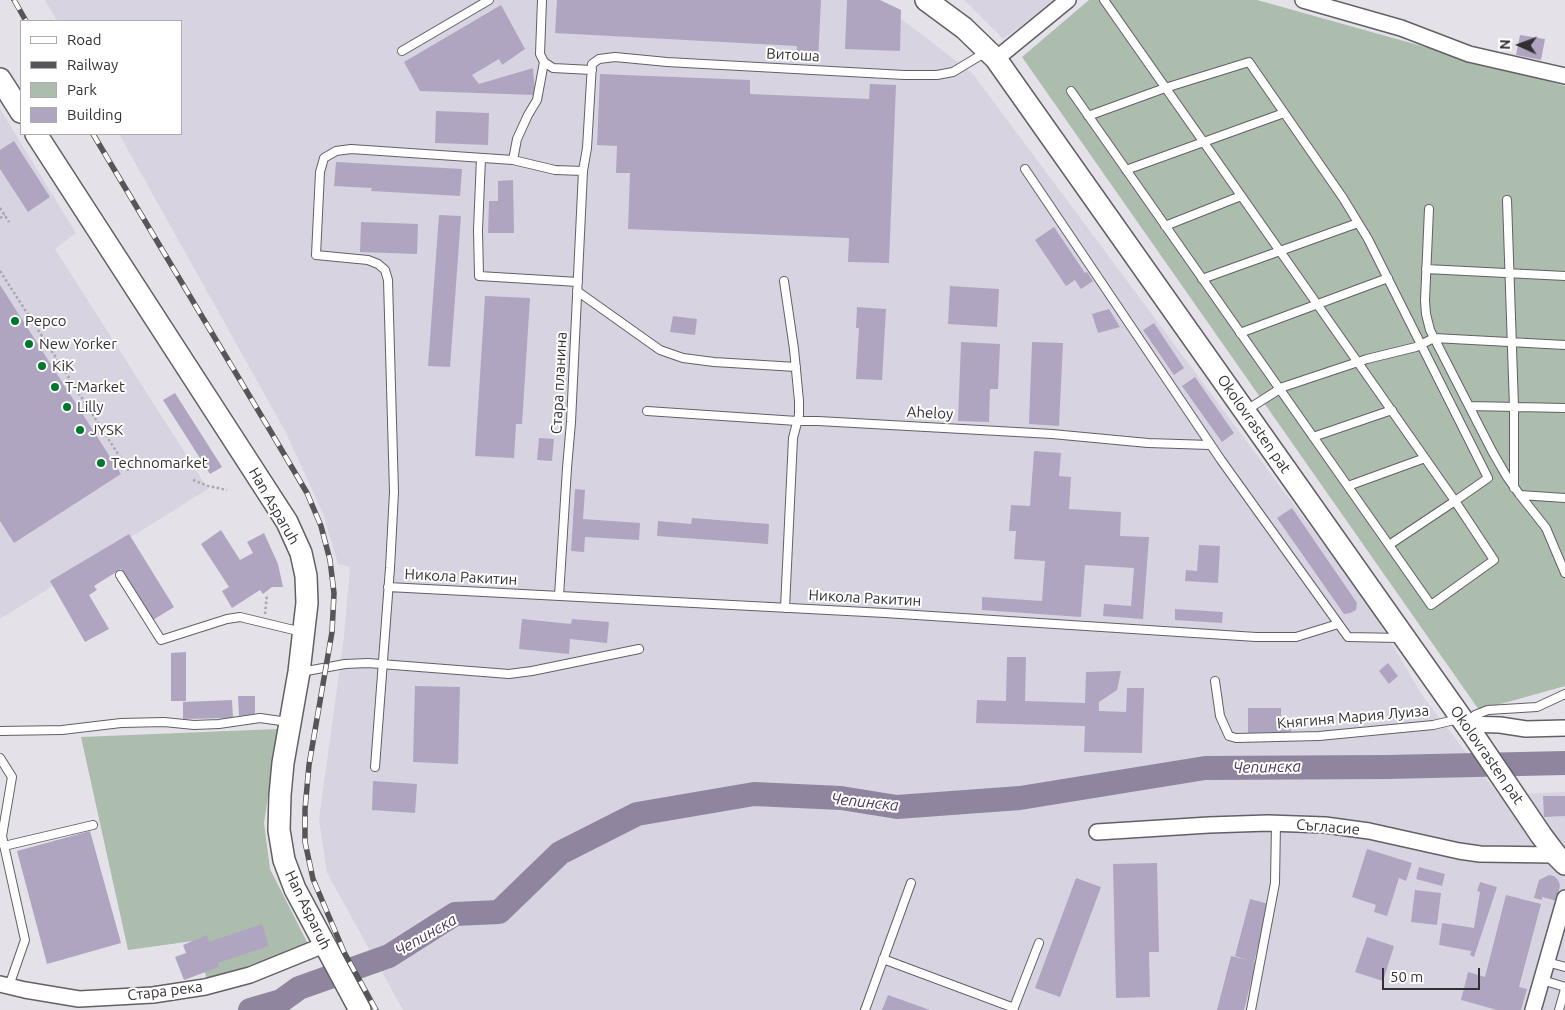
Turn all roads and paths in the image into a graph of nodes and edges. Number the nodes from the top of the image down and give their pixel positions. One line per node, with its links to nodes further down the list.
1 (489, 0): 7 (lane)
2 (542, 0): 9 (lane)
3 (926, 0): 8 (street, Okolovrasten pat)
4 (1068, 0): 8 (street)
5 (1104, 0): 13 (lane)
6 (1303, 0): 11 (street)
7 (402, 51)
8 (992, 55): 10 (lane, Витоша); 58 (street, Okolovrasten pat)
9 (544, 62): 10 (lane, Витоша); 21 (lane)
10 (592, 67): 24 (lane, Стара планина)
11 (1565, 76)
12 (1, 81): 15 (street)
13 (1165, 88): 16 (lane); 17 (lane); 19 (lane)
14 (1071, 91): 17 (lane)
15 (20, 110)
16 (1284, 113): 19 (lane); 32 (lane)
17 (1088, 116): 23 (lane)
18 (37, 135): 78 (street, Han Asparuh)
19 (1204, 142): 23 (lane); 25 (lane)
20 (481, 158): 21 (lane); 42 (lane); 74 (lane)
21 (514, 160): 24 (lane)
22 (1025, 170): 61 (lane)
23 (1126, 170): 33 (lane)
24 (584, 171): 42 (lane, Стара планина)
25 (1241, 196): 33 (lane); 34 (lane)
26 (1507, 200): 37 (lane)
27 (0, 208): 29 (path)
28 (1428, 209): 35 (lane)
29 (5, 215): 30 (path); 31 (path)
30 (0, 218)
31 (9, 222)
32 (1358, 223): 34 (lane); 39 (lane)
33 (1165, 226): 40 (lane)
34 (1280, 251): 40 (lane); 44 (lane)
35 (1426, 269): 37 (lane); 46 (lane)
36 (0, 271): 63 (path)
37 (1509, 273): 38 (lane); 47 (lane)
38 (1565, 276)
39 (1388, 278): 44 (lane); 48 (lane)
40 (1202, 279): 45 (lane)
41 (784, 281): 51 (lane)
42 (578, 282): 43 (lane, Стара планина)
43 (577, 291): 51 (lane); 75 (lane, Стара планина)
44 (1318, 304): 45 (lane); 50 (lane)
45 (1240, 333): 52 (lane)
46 (1434, 338): 47 (lane); 48 (lane); 53 (lane)
47 (1512, 342): 49 (lane); 54 (lane)
48 (1421, 343): 50 (lane); 70 (lane)
49 (1565, 345)
50 (1358, 362): 52 (lane); 56 (lane)
51 (796, 367): 59 (lane)
52 (1280, 389): 58 (lane); 60 (lane)
53 (1468, 406): 54 (lane); 66 (lane)
54 (1514, 407): 55 (lane); 66 (lane)
55 (1565, 408)
56 (1392, 410): 60 (lane); 62 (lane)
57 (647, 411): 59 (lane, Aheloy)
58 (1245, 411): 79 (street, Okolovrasten pat)
59 (797, 421): 61 (lane, Aheloy); 76 (lane)
60 (1313, 437): 65 (lane)
61 (1210, 445): 77 (lane)
62 (1425, 458): 65 (lane); 70 (lane)
63 (129, 471)
64 (193, 480): 67 (path)
65 (1348, 486): 71 (lane)
66 (1514, 488): 68 (lane)
67 (227, 490)
68 (1520, 495): 69 (lane); 72 (lane)
69 (1565, 498)
70 (1455, 501): 71 (lane); 71 (lane)
71 (1389, 545)
72 (1565, 573)
73 (120, 575): 78 (lane)
74 (388, 587): 75 (lane, Никола Ракитин); 81 (lane)
75 (559, 596): 76 (lane, Никола Ракитин)
76 (785, 608): 77 (lane, Никола Ракитин)
77 (1338, 624): 79 (lane)
78 (304, 633): 82 (street, Han Asparuh)
79 (1404, 638): 86 (street, Okolovrasten pat)
80 (639, 649): 81 (lane)
81 (382, 664): 82 (lane); 90 (lane)
82 (299, 672): 85 (street, Han Asparuh)
83 (1215, 681): 86 (lane, Княгиня Мария Луиза)
84 (1565, 694): 86 (lane, Княгиня Мария Луиза)
85 (290, 722): 88 (lane); 99 (street, Han Asparuh)
86 (1467, 726): 87 (street); 95 (street, Okolovrasten pat)
87 (1565, 728)
88 (0, 731)
89 (0, 758): 94 (lane)
90 (375, 767)
91 (1276, 824): 93 (street, Съгласие); 95 (street, Съгласие); 109 (lane)
92 (93, 825): 94 (lane)
93 (1098, 832)
94 (4, 846): 104 (lane)
95 (1560, 859)
96 (911, 883): 100 (lane)
97 (1565, 898): 101 (street)
98 (1039, 943): 107 (lane)
99 (328, 952): 104 (street, Стара река); 106 (street, Han Asparuh)
100 (883, 959): 107 (lane); 108 (lane)
101 (1547, 962): 102 (lane); 103 (street)
102 (1565, 967)
103 (1542, 980): 105 (lane); 110 (street)
104 (4, 985)
105 (1565, 988): 111 (lane)
106 (356, 1003)
107 (1014, 1009)
108 (865, 1010)
109 (1251, 1010)
110 (1533, 1010)
111 (1559, 1010)

